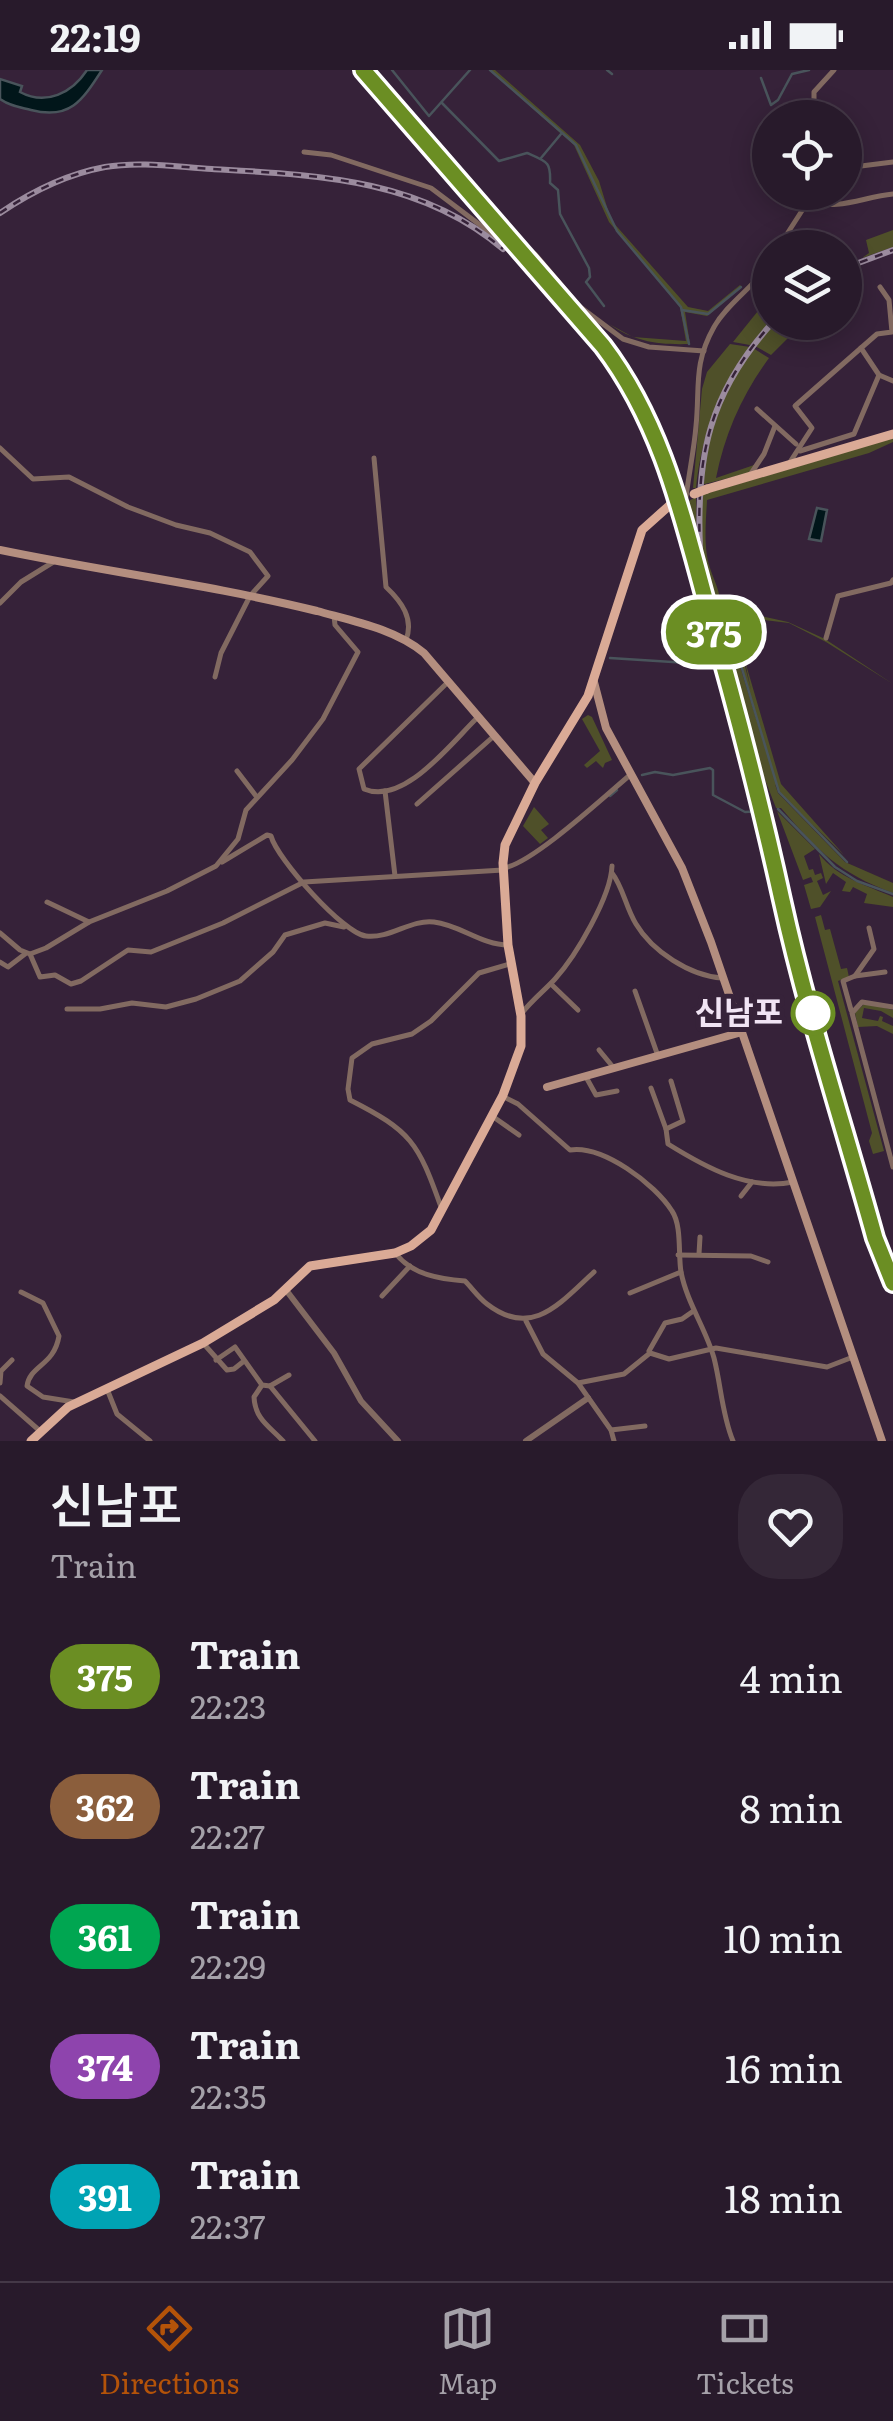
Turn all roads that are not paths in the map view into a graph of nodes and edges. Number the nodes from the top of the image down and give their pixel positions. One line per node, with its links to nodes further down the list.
1 (834, 70): 2 (street)
2 (814, 100)
3 (304, 152): 12 (street)
4 (893, 162): 5 (street)
5 (862, 166)
6 (893, 194): 7 (street)
7 (862, 197)
8 (752, 287): 12 (street)
9 (880, 287): 10 (street)
10 (893, 332): 11 (street)
11 (860, 348): 13 (street); 19 (street)
12 (704, 350): 23 (street)
13 (879, 376): 14 (street); 19 (street)
14 (893, 381)
15 (756, 409): 16 (street)
16 (775, 426): 19 (street); 22 (street)
17 (893, 434): 21 (main road)
18 (0, 448): 27 (street)
19 (796, 448): 21 (street)
20 (374, 458): 31 (street)
21 (788, 464): 22 (main road)
22 (748, 477): 23 (main road, bridge)
23 (683, 499): 34 (main road)
24 (0, 550): 25 (main road)
25 (55, 561): 27 (main road); 28 (street)
26 (893, 580): 30 (street)
27 (250, 596): 29 (main road); 32 (street)
28 (0, 603)
29 (334, 616): 31 (main road); 41 (street)
30 (826, 638)
31 (406, 640): 33 (main road)
32 (215, 676)
33 (450, 681): 35 (main road); 40 (street)
34 (594, 682): 38 (main road); 39 (main road)
35 (479, 716): 36 (main road); 40 (street)
36 (494, 736): 39 (main road); 42 (street)
37 (238, 771): 41 (street)
38 (630, 775): 44 (street); 58 (main road)
39 (535, 783): 44 (main road)
40 (385, 791): 45 (street)
41 (256, 796): 43 (street)
42 (417, 804)
43 (216, 866): 46 (street); 48 (street)
44 (503, 869): 45 (street); 52 (main road)
45 (395, 876): 46 (street)
46 (304, 882): 49 (street); 53 (street)
47 (47, 902): 48 (street)
48 (89, 922): 53 (street)
49 (349, 928): 52 (street); 62 (street)
50 (869, 928): 57 (street)
51 (0, 933): 53 (street)
52 (508, 946): 55 (main road)
53 (28, 954): 54 (street)
54 (0, 962)
55 (510, 964): 65 (main road); 83 (street)
56 (885, 972): 57 (street)
57 (855, 976): 64 (street)
58 (724, 978): 59 (street); 66 (main road)
59 (550, 984): 63 (street); 65 (street)
60 (635, 991): 68 (street)
61 (893, 1007): 64 (street)
62 (67, 1009)
63 (578, 1010)
64 (852, 1013): 79 (street)
65 (521, 1016): 75 (main road)
66 (742, 1032): 68 (main road); 81 (main road)
67 (599, 1050): 69 (street)
68 (658, 1056): 69 (main road)
69 (615, 1069): 70 (main road)
70 (586, 1078): 72 (main road); 74 (street)
71 (671, 1081): 77 (street)
72 (547, 1087)
73 (650, 1088): 77 (street)
74 (618, 1091)
75 (502, 1096): 76 (main road); 87 (street)
76 (492, 1116): 78 (street); 83 (main road)
77 (666, 1130): 80 (street)
78 (520, 1135)
79 (893, 1166)
80 (752, 1182): 81 (street); 82 (street)
81 (793, 1182): 101 (main road)
82 (741, 1196)
83 (441, 1207): 85 (main road)
84 (700, 1237): 86 (street)
85 (395, 1252): 89 (street); 92 (main road)
86 (699, 1254): 87 (street); 88 (street)
87 (678, 1255): 91 (street)
88 (768, 1262)
89 (410, 1266): 95 (street); 97 (street)
90 (594, 1272): 97 (street)
91 (681, 1272): 94 (street); 96 (street)
92 (286, 1290): 98 (main road); 121 (street)
93 (20, 1292): 113 (street)
94 (630, 1292)
95 (382, 1296)
96 (693, 1312): 99 (street); 100 (street)
97 (526, 1320): 107 (street)
98 (203, 1343): 103 (street); 109 (main road)
99 (711, 1349): 100 (street); 101 (street); 124 (street)
100 (648, 1354): 107 (street)
101 (853, 1356): 125 (main road)
102 (12, 1360): 106 (street)
103 (216, 1360): 104 (street); 104 (street)
104 (244, 1362): 108 (street)
105 (290, 1376): 110 (street)
106 (0, 1383)
107 (578, 1383): 112 (street)
108 (262, 1385): 110 (street); 119 (street)
109 (108, 1386): 113 (main road); 118 (street)
110 (270, 1386): 120 (street)
111 (0, 1396): 116 (street)
112 (588, 1398): 115 (street); 122 (street)
113 (76, 1403): 116 (main road)
114 (645, 1426): 115 (street)
115 (611, 1430): 123 (street)
116 (36, 1435): 117 (street)
117 (47, 1441)
118 (150, 1441)
119 (282, 1441)
120 (315, 1441)
121 (398, 1441)
122 (526, 1441)
123 (614, 1441)
124 (733, 1441)
125 (882, 1441)

